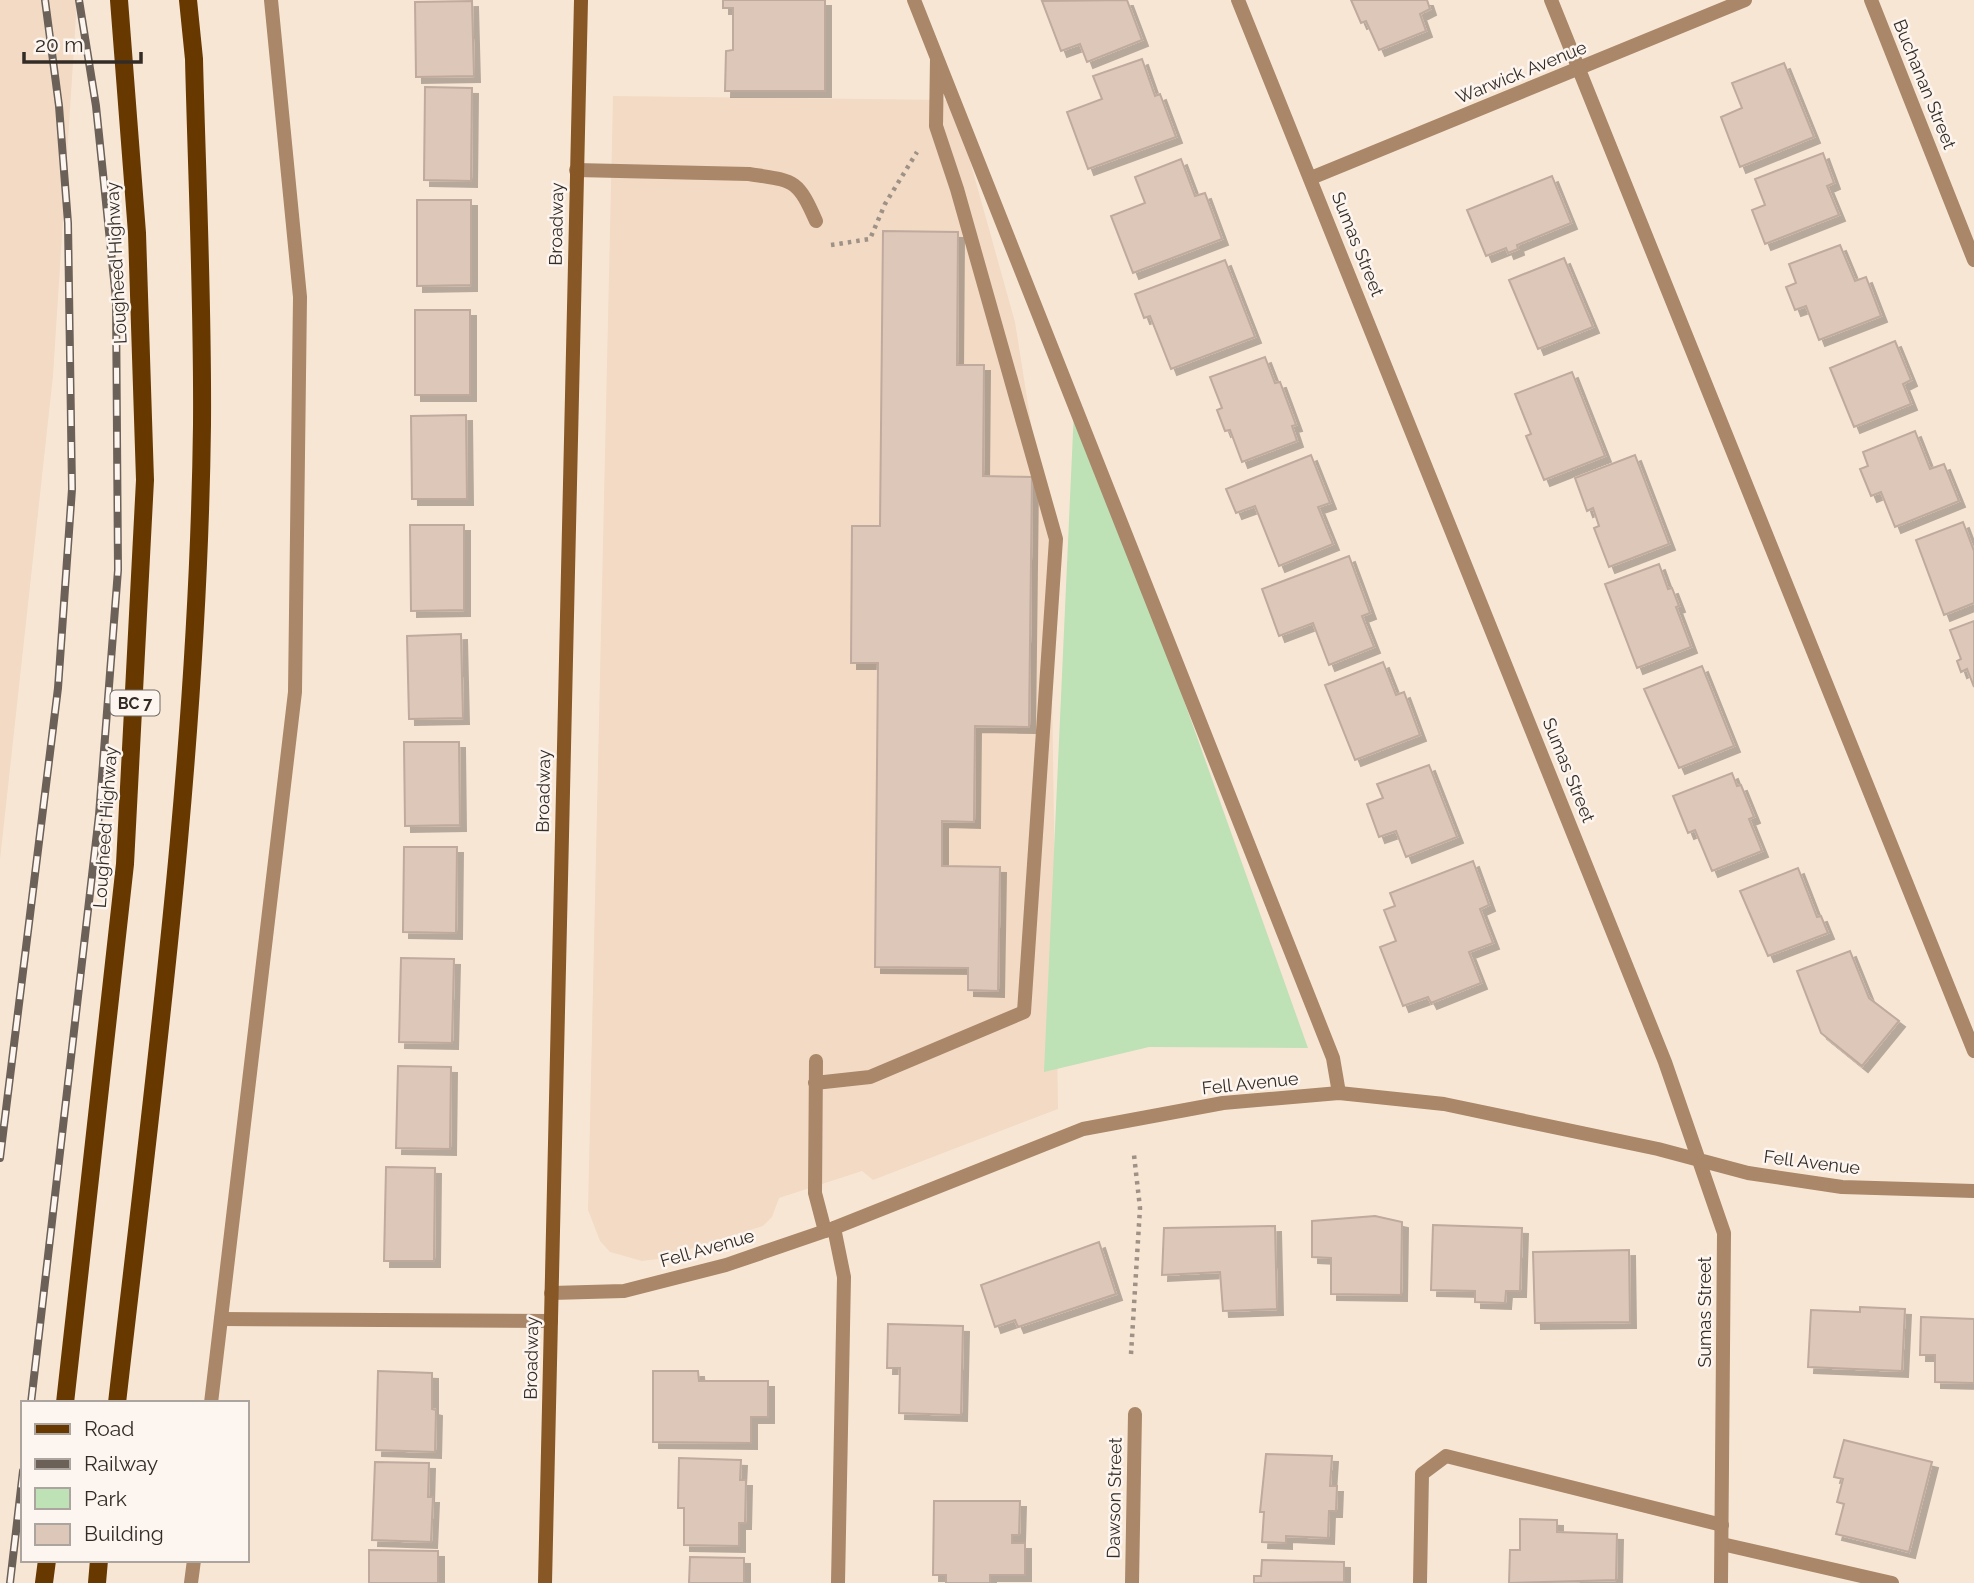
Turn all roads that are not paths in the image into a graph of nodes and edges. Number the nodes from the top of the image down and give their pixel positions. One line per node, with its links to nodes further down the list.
1 (120, 0): 26 (main road, Lougheed Highway / BC 7)
2 (188, 0): 27 (main road)
3 (271, 0): 24 (street)
4 (581, 0): 12 (street, Broadway)
5 (914, 0): 10 (street)
6 (1238, 0): 13 (street, Sumas Street)
7 (1551, 0): 11 (street)
8 (1745, 0): 11 (street, Warwick Avenue)
9 (1871, 0): 15 (street, Buchanan Street)
10 (937, 58): 18 (street); 19 (street)
11 (1579, 69): 13 (street, Warwick Avenue); 16 (street)
12 (576, 170): 14 (street); 23 (street, Broadway)
13 (1311, 178): 20 (street, Sumas Street)
14 (816, 221)
15 (1974, 260)
16 (1974, 1051)
17 (816, 1060): 18 (street)
18 (816, 1083): 22 (street)
19 (1339, 1093): 20 (street, Fell Avenue); 22 (street, Fell Avenue)
20 (1699, 1160): 21 (street, Fell Avenue); 30 (street, Sumas Street)
21 (1974, 1191)
22 (829, 1229): 23 (street, Fell Avenue); 39 (street)
23 (551, 1293): 25 (street, Broadway)
24 (221, 1319): 25 (street); 28 (street)
25 (551, 1321): 38 (street, Broadway)
26 (65, 1401)
27 (117, 1401)
28 (212, 1401)
29 (1135, 1414): 40 (street, Dawson Street)
30 (1722, 1525): 31 (street, Sumas Street); 41 (street)
31 (1722, 1544): 42 (street, Sumas Street); 43 (street)
32 (47, 1562): 35 (main road)
33 (99, 1562): 36 (main road)
34 (194, 1562): 37 (street)
35 (44, 1583)
36 (96, 1583)
37 (191, 1583)
38 (545, 1583)
39 (838, 1583)
40 (1132, 1583)
41 (1420, 1583)
42 (1721, 1583)
43 (1892, 1583)

